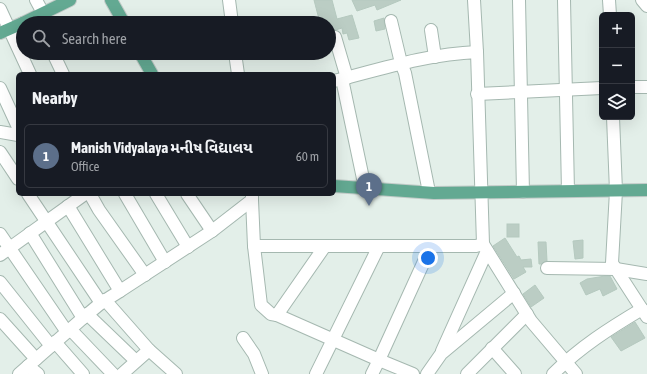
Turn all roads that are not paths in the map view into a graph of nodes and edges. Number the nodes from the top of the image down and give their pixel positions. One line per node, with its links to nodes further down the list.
1 (36, 0): 13 (street)
2 (70, 0): 14 (main road)
3 (111, 0): 15 (main road)
4 (230, 0): 16 (street)
5 (474, 0): 23 (street)
6 (519, 0): 40 (street)
7 (564, 0): 38 (street)
8 (609, 0): 12 (street)
9 (642, 0): 10 (street)
10 (647, 6)
11 (0, 9): 20 (street)
12 (610, 12)
13 (40, 16)
14 (43, 16)
15 (120, 16)
16 (231, 16)
17 (392, 21): 29 (street)
18 (16, 26): 20 (main road)
19 (431, 30): 24 (street)
20 (5, 31): 22 (street)
21 (336, 44): 34 (street)
22 (16, 50)
23 (477, 52): 24 (street); 41 (street)
24 (435, 56): 29 (street)
25 (22, 60): 30 (street)
26 (56, 60): 31 (street)
27 (144, 60): 32 (main road)
28 (237, 60): 33 (street)
29 (401, 63): 34 (street); 53 (street)
30 (29, 72)
31 (62, 72)
32 (151, 72)
33 (238, 72)
34 (341, 79): 49 (street)
35 (635, 87): 36 (street)
36 (647, 87)
37 (0, 88): 43 (street)
38 (566, 88): 39 (street); 40 (street); 51 (street)
39 (599, 88)
40 (522, 90): 41 (street); 55 (street)
41 (477, 94): 54 (street)
42 (613, 120): 52 (street)
43 (16, 123)
44 (0, 132): 45 (street)
45 (16, 135)
46 (0, 152): 47 (street)
47 (16, 176)
48 (336, 186): 49 (main road)
49 (365, 188): 53 (main road)
50 (647, 190): 52 (main road)
51 (568, 191): 52 (main road); 55 (main road)
52 (616, 191): 77 (street)
53 (430, 192): 54 (main road)
54 (482, 192): 55 (main road); 73 (street)
55 (522, 192)
56 (29, 196): 64 (street)
57 (82, 196): 63 (street)
58 (91, 196): 79 (street)
59 (126, 196): 75 (street)
60 (157, 196): 72 (street)
61 (188, 196): 65 (street)
62 (252, 197): 65 (street); 68 (street)
63 (68, 206): 64 (street); 81 (street)
64 (47, 221): 66 (street); 83 (street)
65 (212, 231): 72 (street)
66 (30, 233): 74 (street); 87 (street)
67 (0, 234): 74 (street)
68 (254, 246): 69 (street); 86 (street)
69 (325, 246): 70 (street); 86 (street)
70 (379, 246): 71 (street); 91 (street)
71 (431, 246): 73 (street); 96 (street)
72 (188, 247): 75 (street)
73 (485, 247): 82 (street); 95 (street)
74 (5, 252): 89 (street)
75 (165, 262): 79 (street)
76 (547, 268): 77 (street)
77 (616, 269): 78 (street); 84 (street)
78 (647, 274)
79 (145, 275): 81 (street)
80 (0, 282): 92 (street)
81 (120, 291): 83 (street)
82 (514, 293): 85 (street); 95 (street)
83 (103, 301): 87 (street); 94 (street)
84 (644, 313): 98 (street)
85 (527, 314): 93 (street); 98 (street)
86 (277, 315): 91 (street)
87 (85, 316): 89 (street); 97 (street)
88 (0, 319): 99 (street)
89 (69, 330): 92 (street); 102 (street)
90 (243, 338): 105 (street)
91 (333, 340): 96 (street); 106 (street)
92 (53, 344): 99 (street); 101 (street)
93 (492, 348): 110 (street); 111 (street)
94 (149, 350): 97 (street); 104 (street)
95 (441, 354): 109 (street)
96 (379, 360): 107 (street); 108 (street)
97 (136, 361): 103 (street)
98 (565, 362): 112 (street); 113 (street)
99 (27, 367): 100 (street)
100 (38, 374)
101 (83, 374)
102 (113, 374)
103 (122, 374)
104 (176, 374)
105 (262, 374)
106 (316, 374)
107 (372, 374)
108 (413, 374)
109 (427, 374)
110 (467, 374)
111 (515, 374)
112 (553, 374)
113 (576, 374)

